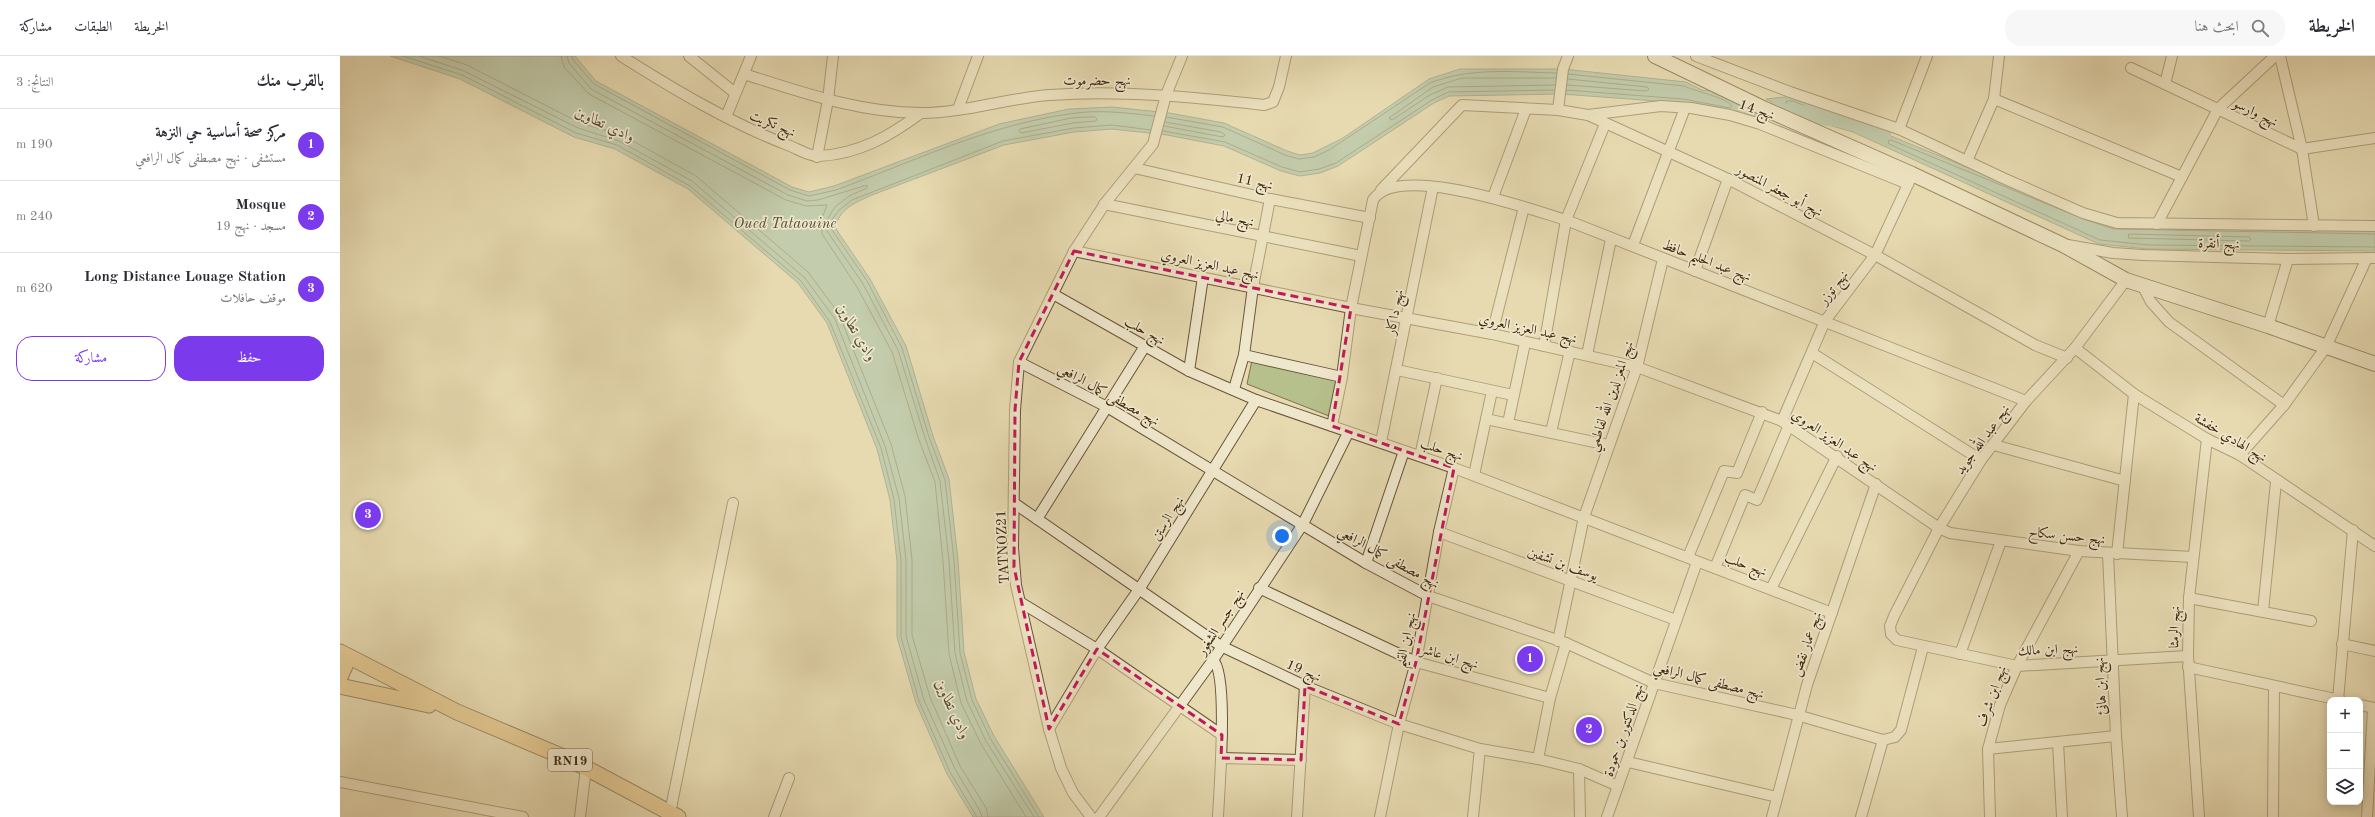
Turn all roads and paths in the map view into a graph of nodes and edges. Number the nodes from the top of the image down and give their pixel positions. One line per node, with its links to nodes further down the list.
1 (620, 56): 30 (street, نهج تكريت)
2 (689, 56): 19 (street)
3 (750, 56): 17 (street)
4 (833, 56): 22 (street)
5 (978, 56): 24 (street)
6 (1182, 56): 20 (street)
7 (1286, 56): 20 (street, نهج حضرموت)
8 (1568, 56): 27 (street)
9 (1655, 56): 41 (main road)
10 (1697, 56): 32 (street)
11 (1927, 56): 32 (street)
12 (1999, 56): 21 (street)
13 (2172, 56): 18 (street)
14 (2275, 56): 26 (street)
15 (2280, 56): 34 (street)
16 (2132, 68): 18 (street, نهج وارسو)
17 (744, 74): 19 (street); 22 (street, نهج حضرموت)
18 (2165, 84): 26 (street, نهج وارسو)
19 (735, 93): 30 (street)
20 (1166, 94): 24 (street, نهج حضرموت); 38 (street, TATNOZ21)
21 (1994, 99): 37 (street); 39 (street)
22 (828, 100): 28 (street, نهج حضرموت); 36 (street)
23 (1685, 108): 29 (street, نهج 14); 35 (street); 41 (street, نهج 14)
24 (958, 109): 28 (street, نهج حضرموت)
25 (1526, 109): 27 (street, نهج أبو جعفر المنصور); 43 (street, نهج أبو جعفر المنصور); 44 (street)
26 (2218, 109): 34 (street, نهج وارسو); 39 (street)
27 (1558, 110): 29 (street, نهج أبو جعفر المنصور)
28 (921, 113): 36 (street)
29 (1588, 115): 31 (street, نهج أبو جعفر المنصور)
30 (726, 117): 36 (street, نهج تكريت)
31 (1605, 124): 35 (street, نهج أبو جعفر المنصور); 49 (street)
32 (1899, 128): 37 (street)
33 (2375, 138): 34 (street)
34 (2302, 149): 51 (street)
35 (1670, 151): 40 (street, نهج أبو جعفر المنصور); 55 (street)
36 (817, 156)
37 (1967, 161): 50 (street)
38 (1134, 168): 45 (street, نهج 11); 46 (street, TATNOZ21)
39 (2182, 177): 50 (street)
40 (1728, 179): 58 (street, نهج أبو جعفر المنصور); 63 (street)
41 (1910, 179): 56 (main road); 58 (street, نهج توزر)
42 (1433, 187): 43 (street, نهج عبد الحليم حافظ); 44 (street, نهج عبد الحليم حافظ); 70 (street, نهج داكار)
43 (1374, 197): 48 (street)
44 (1493, 197): 47 (street, نهج عبد الحليم حافظ)
45 (1270, 199): 48 (street, نهج 11); 53 (street)
46 (1104, 204): 53 (street, نهج مالي); 57 (street, TATNOZ21)
47 (1524, 207): 49 (street, نهج عبد الحليم حافظ); 73 (street)
48 (1370, 218): 59 (street)
49 (1566, 220): 54 (street, نهج عبد الحليم حافظ); 76 (street)
50 (2157, 224): 51 (street)
51 (2314, 226): 52 (street)
52 (2375, 226)
53 (1263, 238): 59 (street, نهج مالي); 67 (street)
54 (1611, 239): 55 (street, نهج عبد الحليم حافظ); 82 (street)
55 (1633, 245): 61 (street, نهج عبد الحليم حافظ)
56 (2063, 245): 62 (street, نهج أنقرة); 65 (main road)
57 (1074, 251): 64 (street, نهج عبد العزيز العروي); 68 (street, TATNOZ21)
58 (1875, 255): 71 (street, نهج توزر); 83 (street, نهج أبو جعفر المنصور)
59 (1361, 256): 69 (street)
60 (2371, 258): 62 (street, نهج أنقرة); 77 (street)
61 (1663, 259): 63 (street, نهج عبد الحليم حافظ); 86 (street, نهج المعز لدين الله لفاطمي)
62 (2288, 259): 72 (street)
63 (1695, 271): 71 (street, نهج عبد الحليم حافظ)
64 (1203, 277): 67 (street, نهج عبد العزيز العروي); 87 (street)
65 (2126, 280): 66 (main road); 78 (street, نهج عبد الله جويد)
66 (2142, 285): 72 (main road); 97 (street)
67 (1253, 287): 69 (street, نهج عبد العزيز العروي); 81 (street)
68 (1053, 294): 75 (street, نهج حلب); 84 (street, TATNOZ21)
69 (1351, 308): 70 (street, نهج عبد العزيز العروي); 89 (street)
70 (1407, 318): 73 (street, نهج عبد العزيز العروي); 88 (street, نهج داكار)
71 (1825, 320): 80 (street, نهج توزر); 96 (street, نهج عبد الحليم حافظ)
72 (2268, 326): 77 (main road)
73 (1492, 334): 74 (street, نهج عبد العزيز العروي)
74 (1525, 343): 76 (street, نهج عبد العزيز العروي); 94 (street)
75 (1146, 346): 87 (street, نهج حلب); 98 (street)
76 (1544, 346): 79 (street, نهج عبد العزيز العروي)
77 (2326, 347): 85 (main road); 97 (street)
78 (2075, 348): 83 (street, نهج عبد الله جويد); 93 (street, نهج الهادي خفشة)
79 (1570, 352): 82 (street, نهج عبد العزيز العروي); 104 (street)
80 (1812, 353): 102 (street, نهج توزر); 114 (street)
81 (1244, 355): 89 (street); 91 (street)
82 (1587, 355): 86 (street, نهج عبد العزيز العروي)
83 (2067, 358): 96 (street, نهج عبد الله جويد)
84 (1019, 362): 98 (street, نهج مصطفى كمال الرافعي); 122 (street, TATNOZ21)
85 (2375, 364)
86 (1637, 367): 99 (street, نهج عبد العزيز العروي); 108 (street, نهج المعز لدين الله لفاطمي)
87 (1189, 370): 91 (street, نهج حلب)
88 (1397, 370): 90 (street); 107 (street, نهج داكار)
89 (1342, 377): 103 (street)
90 (1437, 378): 92 (street); 111 (street)
91 (1234, 389): 95 (street, نهج حلب)
92 (1492, 391): 94 (street); 100 (street)
93 (2134, 394): 106 (street, نهج الهادي خفشة); 118 (street, نهج ابن هانئ)
94 (1513, 395): 101 (street)
95 (1256, 400): 103 (street, نهج حلب); 116 (street, نهج الرستن)
96 (2026, 401): 109 (street, نهج عبد الله جويد)
97 (2284, 405): 113 (street)
98 (1107, 408): 116 (street, نهج مصطفى كمال الرافعي); 124 (street)
99 (1762, 412): 102 (street, نهج عبد العزيز العروي); 134 (street, نهج الدكتور بن حمودة)
100 (1486, 419): 101 (street); 117 (street)
101 (1508, 423): 104 (street)
102 (1785, 423): 112 (street, نهج عبد العزيز العروي); 136 (street, نهج توزر)
103 (1332, 426): 105 (street, نهج حلب)
104 (1551, 432): 108 (street)
105 (1348, 433): 107 (street, نهج حلب); 125 (street, نهج جسر الشغور)
106 (2207, 439): 113 (street, نهج الهادي خفشة); 133 (street, نهج الرمثا)
107 (1381, 442): 110 (street, نهج حلب)
108 (1608, 445): 123 (street, نهج المعز لدين الله لفاطمي)
109 (1994, 445): 114 (street, نهج عبد الله جويد); 118 (street)
110 (1404, 451): 111 (street, نهج حلب); 135 (street)
111 (1420, 456): 115 (street, نهج حلب)
112 (1837, 456): 120 (street, نهج عبد العزيز العروي); 140 (street)
113 (2240, 456): 119 (street, نهج الهادي خفشة)
114 (1981, 460): 126 (street, نهج عبد الله جويد)
115 (1454, 468): 117 (street, نهج حلب); 128 (street, نهج ابن القيم)
116 (1213, 471): 125 (street, نهج مصطفى كمال الرافعي); 138 (street, نهج الرستن)
117 (1474, 475): 123 (street, نهج حلب)
118 (2125, 481): 132 (street, نهج ابن هانئ)
119 (2276, 482): 127 (street, نهج الهادي خفشة); 144 (street)
120 (1876, 484): 126 (street, نهج عبد العزيز العروي); 145 (street, نهج عمار نقض)
121 (733, 503): 194 (street)
122 (1014, 503): 124 (street, نهج 19); 143 (street, TATNOZ21)
123 (1584, 517): 134 (street, نهج حلب); 137 (street, نهج المعز لدين الله لفاطمي)
124 (1037, 519): 138 (street, نهج 19)
125 (1303, 524): 135 (street, نهج مصطفى كمال الرافعي); 139 (street, نهج جسر الشغور)
126 (1939, 528): 129 (street, نهج حسن سكاح); 148 (street, نهج عبد الله جويد)
127 (2353, 530): 130 (street, نهج الهادي خفشة); 150 (street)
128 (1439, 532): 137 (street, يوسف بن تشفين); 141 (street, نهج ابن القيم)
129 (2001, 541): 131 (street, نهج حسن سكاح); 156 (street)
130 (2375, 546)
131 (2079, 551): 132 (street, نهج حسن سكاح); 161 (street, نهج ابن شرف)
132 (2113, 554): 133 (street, نهج حسن سكاح); 159 (street, نهج ابن هانئ)
133 (2193, 557): 142 (street, نهج الرمثا)
134 (1693, 560): 136 (street, نهج حلب); 146 (street, نهج الدكتور بن حمودة)
135 (1366, 563): 141 (street, نهج مصطفى كمال الرافعي)
136 (1715, 568): 140 (street, نهج حلب)
137 (1570, 580): 146 (street, يوسف بن تشفين); 149 (street, نهج المعز لدين الله لفاطمي)
138 (1140, 588): 151 (street, نهج 19); 153 (street, نهج الرستن)
139 (1259, 588): 151 (street, نهج جسر الشغور); 160 (street, نهج ابن عاشر)
140 (1772, 589): 145 (street, نهج حلب)
141 (1428, 596): 149 (street, نهج مصطفى كمال الرافعي); 160 (street, نهج ابن القيم)
142 (2189, 598): 144 (street); 157 (street, نهج الرمثا)
143 (1020, 602): 153 (street); 177 (street, TATNOZ21)
144 (2263, 611): 147 (street)
145 (1832, 613): 175 (street, نهج عمار نقض)
146 (1676, 620): 164 (street, نهج الدكتور بن حمودة)
147 (2312, 621)
148 (1891, 634): 152 (street, نهج ابن مالك)
149 (1562, 642): 164 (street, نهج مصطفى كمال الرافعي); 169 (street, نهج المعز لدين الله لفاطمي)
150 (2342, 644): 154 (street); 168 (street)
151 (1221, 646): 158 (street, نهج جسر الشغور); 166 (street, نهج 19)
152 (1923, 648): 156 (street, نهج ابن مالك); 180 (street)
153 (1097, 649): 171 (street); 177 (street, نهج الرستن)
154 (2375, 651)
155 (340, 652): 163 (main road, RN19); 174 (main road, RN19)
156 (1960, 654): 161 (street, نهج ابن مالك)
157 (2188, 656): 159 (street, نهج ابن مالك); 162 (street, نهج الرمثا)
158 (1213, 660): 171 (street, نهج جسر الشغور); 178 (street)
159 (2112, 660): 161 (street, نهج ابن مالك); 179 (street, نهج ابن هانئ)
160 (1416, 662): 169 (street, نهج ابن عاشر); 176 (street, نهج ابن القيم)
161 (2017, 666): 183 (street, نهج ابن شرف)
162 (2188, 667): 167 (street); 211 (street, نهج الرمثا)
163 (340, 678)
164 (1654, 683): 175 (street, نهج مصطفى كمال الرافعي); 187 (street, نهج الدكتور بن حمودة)
165 (340, 686): 174 (main road, RN19)
166 (1305, 686): 176 (street, نهج 19); 186 (street)
167 (2274, 687): 170 (street); 212 (street)
168 (2339, 697)
169 (1550, 698): 185 (street, نهج المعز لدين الله لفاطمي)
170 (2327, 698)
171 (1179, 706): 178 (street); 199 (street, نهج جسر الشغور)
172 (2363, 706): 173 (street)
173 (2374, 708): 213 (street)
174 (457, 712): 188 (main road, RN19)
175 (1797, 715): 180 (street, نهج مصطفى كمال الرافعي); 193 (street, نهج عمار نقض)
176 (1399, 724): 182 (street, نهج 19); 202 (street, نهج ابن القيم)
177 (1048, 729): 198 (street, TATNOZ21)
178 (1222, 735): 184 (street)
179 (2116, 736): 181 (street); 210 (street, نهج ابن هانئ)
180 (1883, 740): 207 (street)
181 (2058, 742): 183 (street); 209 (street)
182 (1480, 749): 185 (street, نهج 19); 203 (street)
183 (1988, 749): 208 (street, نهج ابن شرف)
184 (1221, 758): 186 (street); 200 (street)
185 (1538, 759): 189 (street, نهج 19)
186 (1301, 760): 201 (street)
187 (1628, 762): 192 (street, نهج الدكتور بن حمودة); 193 (street)
188 (586, 768): 194 (main road, RN19); 196 (street)
189 (1579, 769): 192 (street, نهج 19); 204 (street)
190 (789, 778): 197 (street)
191 (340, 782): 195 (street)
192 (1618, 786): 205 (street, نهج الدكتور بن حمودة)
193 (1777, 797): 206 (street, نهج عمار نقض)
194 (674, 815)
195 (523, 817)
196 (580, 817)
197 (774, 817)
198 (1091, 817)
199 (1099, 817)
200 (1218, 817)
201 (1297, 817)
202 (1380, 817)
203 (1473, 817)
204 (1580, 817)
205 (1607, 817)
206 (1772, 817)
207 (1860, 817)
208 (1990, 817)
209 (2062, 817)
210 (2122, 817)
211 (2199, 817)
212 (2273, 817)
213 (2367, 817)

